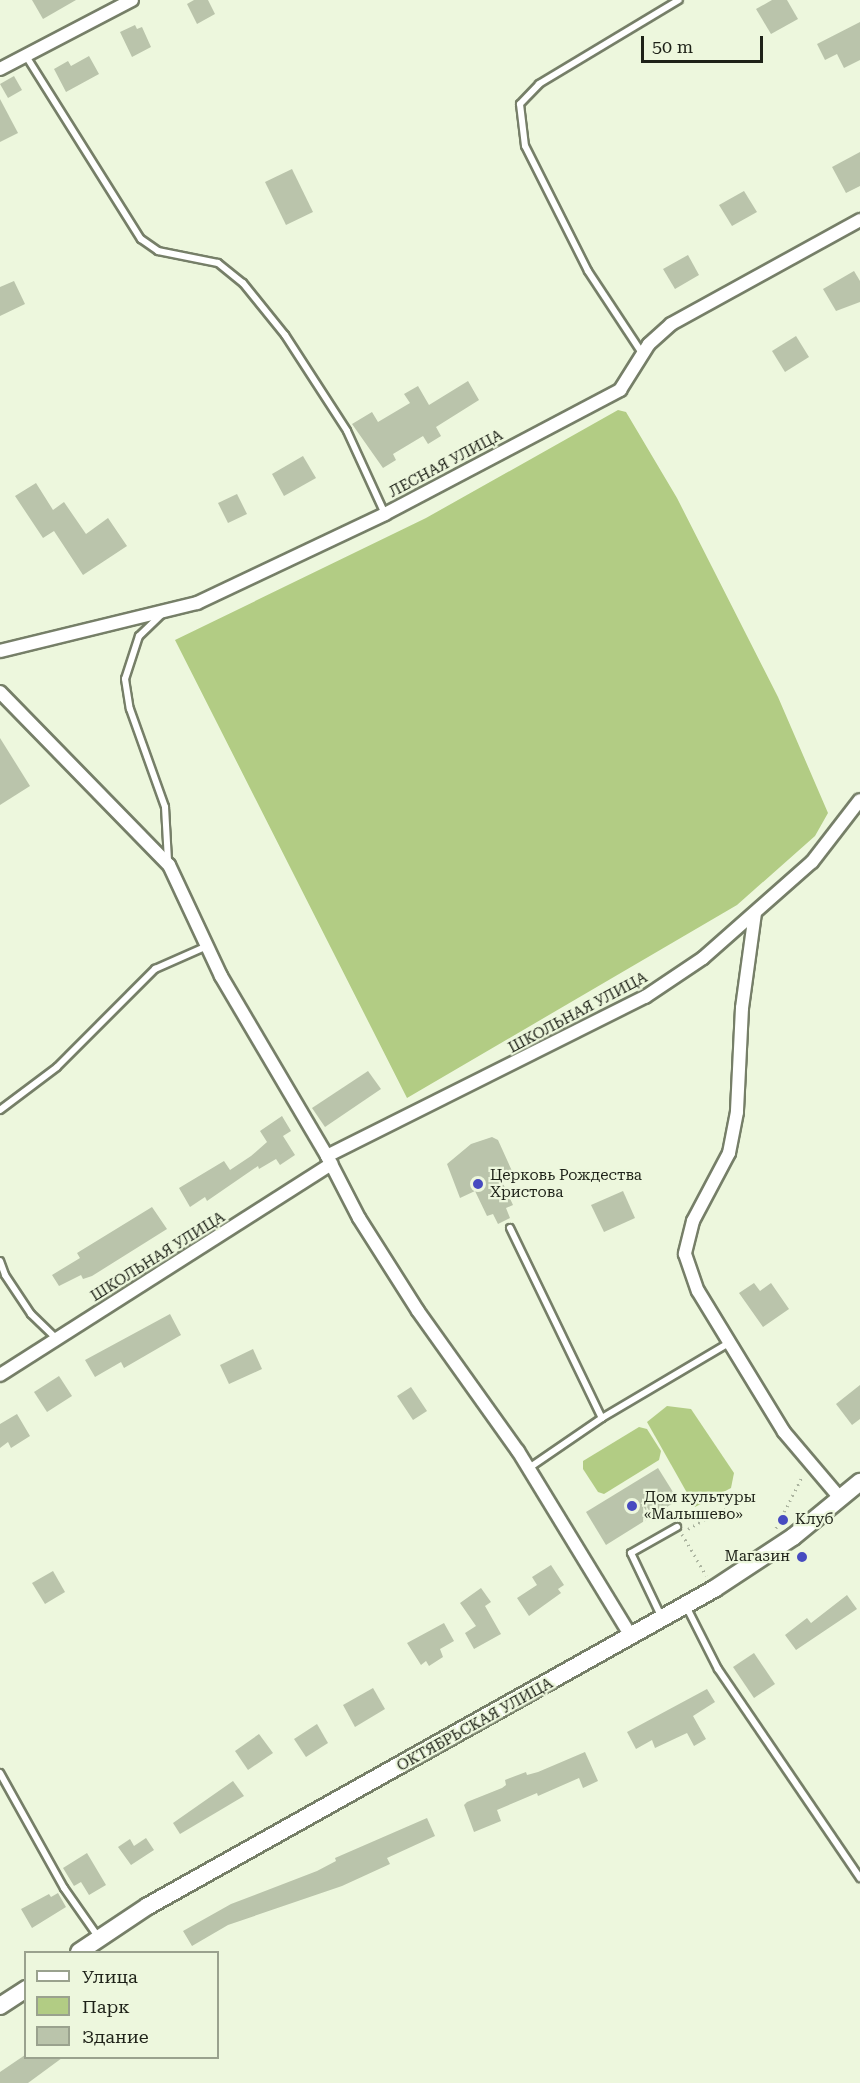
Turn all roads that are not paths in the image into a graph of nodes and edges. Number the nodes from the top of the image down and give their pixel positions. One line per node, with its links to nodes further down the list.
1 (132, 0): 3 (street)
2 (679, 0): 6 (lane)
3 (26, 55): 4 (street); 7 (lane)
4 (0, 69)
5 (860, 220): 6 (street, ЛЕСНАЯ УЛИЦА)
6 (642, 353): 7 (street, ЛЕСНАЯ УЛИЦА)
7 (385, 514): 8 (street, ЛЕСНАЯ УЛИЦА)
8 (164, 612): 9 (street, ЛЕСНАЯ УЛИЦА); 12 (lane)
9 (0, 651)
10 (0, 692): 12 (street)
11 (860, 800): 13 (street, ШКОЛЬНАЯ УЛИЦА)
12 (169, 865): 14 (street)
13 (755, 912): 16 (street, ШКОЛЬНАЯ УЛИЦА); 20 (street)
14 (207, 946): 15 (lane); 16 (street)
15 (0, 1110)
16 (329, 1160): 19 (street, ШКОЛЬНАЯ УЛИЦА); 23 (street)
17 (510, 1228): 22 (lane)
18 (0, 1261): 19 (lane)
19 (57, 1339): 21 (street, ШКОЛЬНАЯ УЛИЦА)
20 (729, 1343): 22 (lane); 25 (street)
21 (0, 1375)
22 (602, 1418): 23 (lane)
23 (529, 1468): 29 (street)
24 (860, 1482): 25 (street, ОКТЯБРЬСКАЯ УЛИЦА)
25 (840, 1498): 27 (street, ОКТЯБРЬСКАЯ УЛИЦА)
26 (679, 1530): 28 (lane)
27 (685, 1605): 28 (street, ОКТЯБРЬСКАЯ УЛИЦА); 31 (lane)
28 (662, 1618): 29 (street, ОКТЯБРЬСКАЯ УЛИЦА)
29 (631, 1636): 32 (street, ОКТЯБРЬСКАЯ УЛИЦА)
30 (0, 1773): 32 (lane)
31 (860, 1878)
32 (99, 1939): 33 (street, ОКТЯБРЬСКАЯ УЛИЦА)
33 (82, 1951)
34 (24, 1990): 35 (street)
35 (0, 2006)

